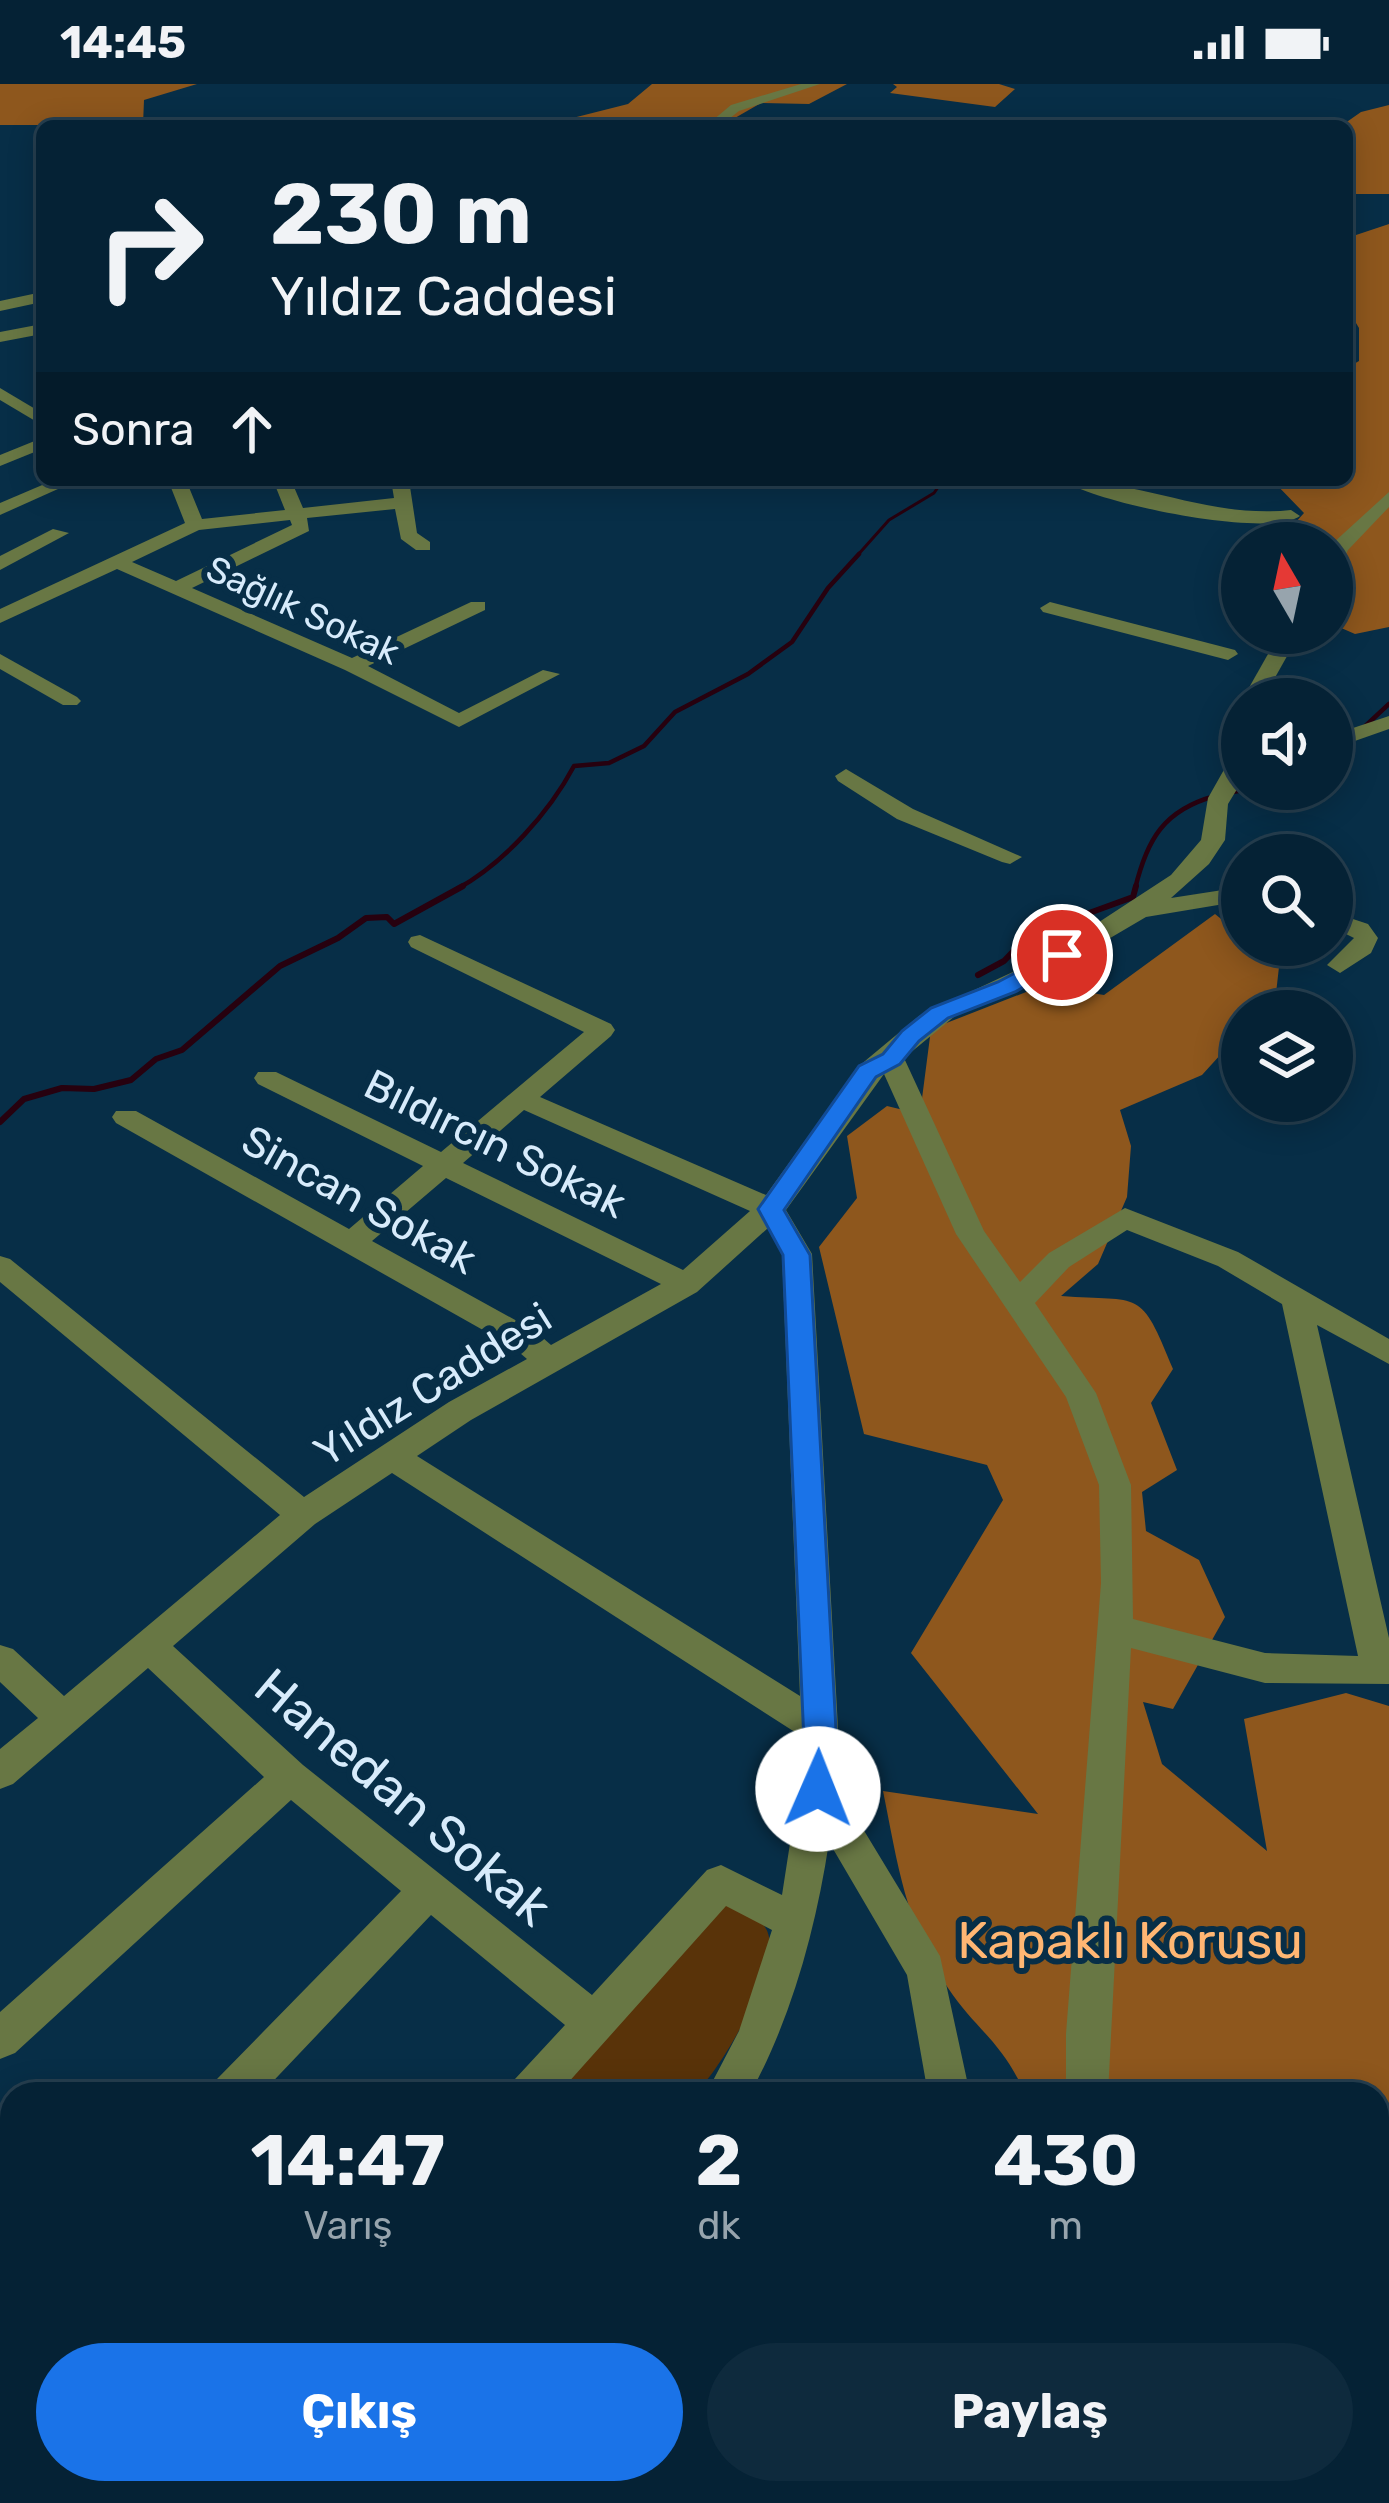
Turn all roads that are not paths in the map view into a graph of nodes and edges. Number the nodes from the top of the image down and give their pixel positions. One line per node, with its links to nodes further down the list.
1 (814, 84): 2 (street)
2 (720, 120)
3 (18, 288): 4 (street)
4 (36, 297)
5 (36, 299): 6 (street)
6 (0, 306)
7 (36, 330): 8 (street)
8 (3, 336): 9 (street)
9 (24, 346)
10 (0, 393): 11 (street)
11 (36, 416)
12 (36, 445): 13 (street)
13 (0, 461)
14 (54, 486): 21 (street)
15 (179, 486): 24 (street)
16 (285, 486): 22 (street)
17 (401, 486): 20 (street)
18 (1099, 486): 23 (street)
19 (1389, 497): 26 (street)
20 (405, 502): 22 (street); 27 (street)
21 (0, 510)
22 (297, 514): 24 (street); 30 (street)
23 (1291, 516)
24 (195, 525): 28 (street)
25 (60, 533): 29 (street)
26 (1353, 534)
27 (423, 546)
28 (117, 562): 30 (street, Sağlık Sokak); 33 (street)
29 (0, 564)
30 (176, 588): 36 (street, Sağlık Sokak)
31 (478, 606): 36 (street)
32 (1050, 608): 34 (street)
33 (0, 616)
34 (1221, 652)
35 (0, 660): 38 (street)
36 (352, 666): 37 (street, Sağlık Sokak)
37 (550, 674)
38 (70, 701)
39 (1389, 722): 40 (street)
40 (1353, 735)
41 (846, 776): 43 (street)
42 (1221, 797): 45 (street)
43 (1010, 857)
44 (1221, 897): 45 (street)
45 (1140, 910): 49 (street, Yıldız Caddesi)
46 (1353, 927): 48 (street)
47 (420, 942): 51 (street)
48 (1353, 955)
49 (891, 1059): 54 (street, Yıldız Caddesi); 59 (street)
50 (267, 1078): 53 (street, Bıldırcın Sokak)
51 (520, 1098): 53 (street); 54 (street)
52 (125, 1117): 55 (street, Sincan Sokak)
53 (441, 1164): 55 (street); 57 (street, Bıldırcın Sokak)
54 (771, 1209): 57 (street, Yıldız Caddesi); 68 (street)
55 (349, 1245): 61 (street, Sincan Sokak)
56 (4, 1273): 63 (street)
57 (686, 1284): 61 (street, Yıldız Caddesi)
58 (1294, 1296): 59 (street); 60 (street); 64 (street)
59 (1018, 1303): 64 (street)
60 (1389, 1353)
61 (549, 1361): 62 (street, Yıldız Caddesi)
62 (392, 1456): 63 (street, Yıldız Caddesi); 68 (street)
63 (303, 1514): 65 (street, Yıldız Caddesi)
64 (1115, 1629): 80 (street)
65 (150, 1648): 67 (street, Yıldız Caddesi); 70 (street, Hanedan Sokak)
66 (0, 1660): 67 (street)
67 (63, 1718): 69 (street, Yıldız Caddesi)
68 (820, 1728): 71 (street)
69 (0, 1772)
70 (290, 1777): 72 (street, Hanedan Sokak); 75 (street)
71 (818, 1789): 73 (street); 79 (street)
72 (431, 1887): 74 (street, Hanedan Sokak); 76 (street)
73 (794, 1922): 74 (street); 78 (street)
74 (594, 2022): 77 (street)
75 (0, 2039)
76 (244, 2082)
77 (541, 2082)
78 (734, 2082)
79 (947, 2082)
80 (1087, 2082)

